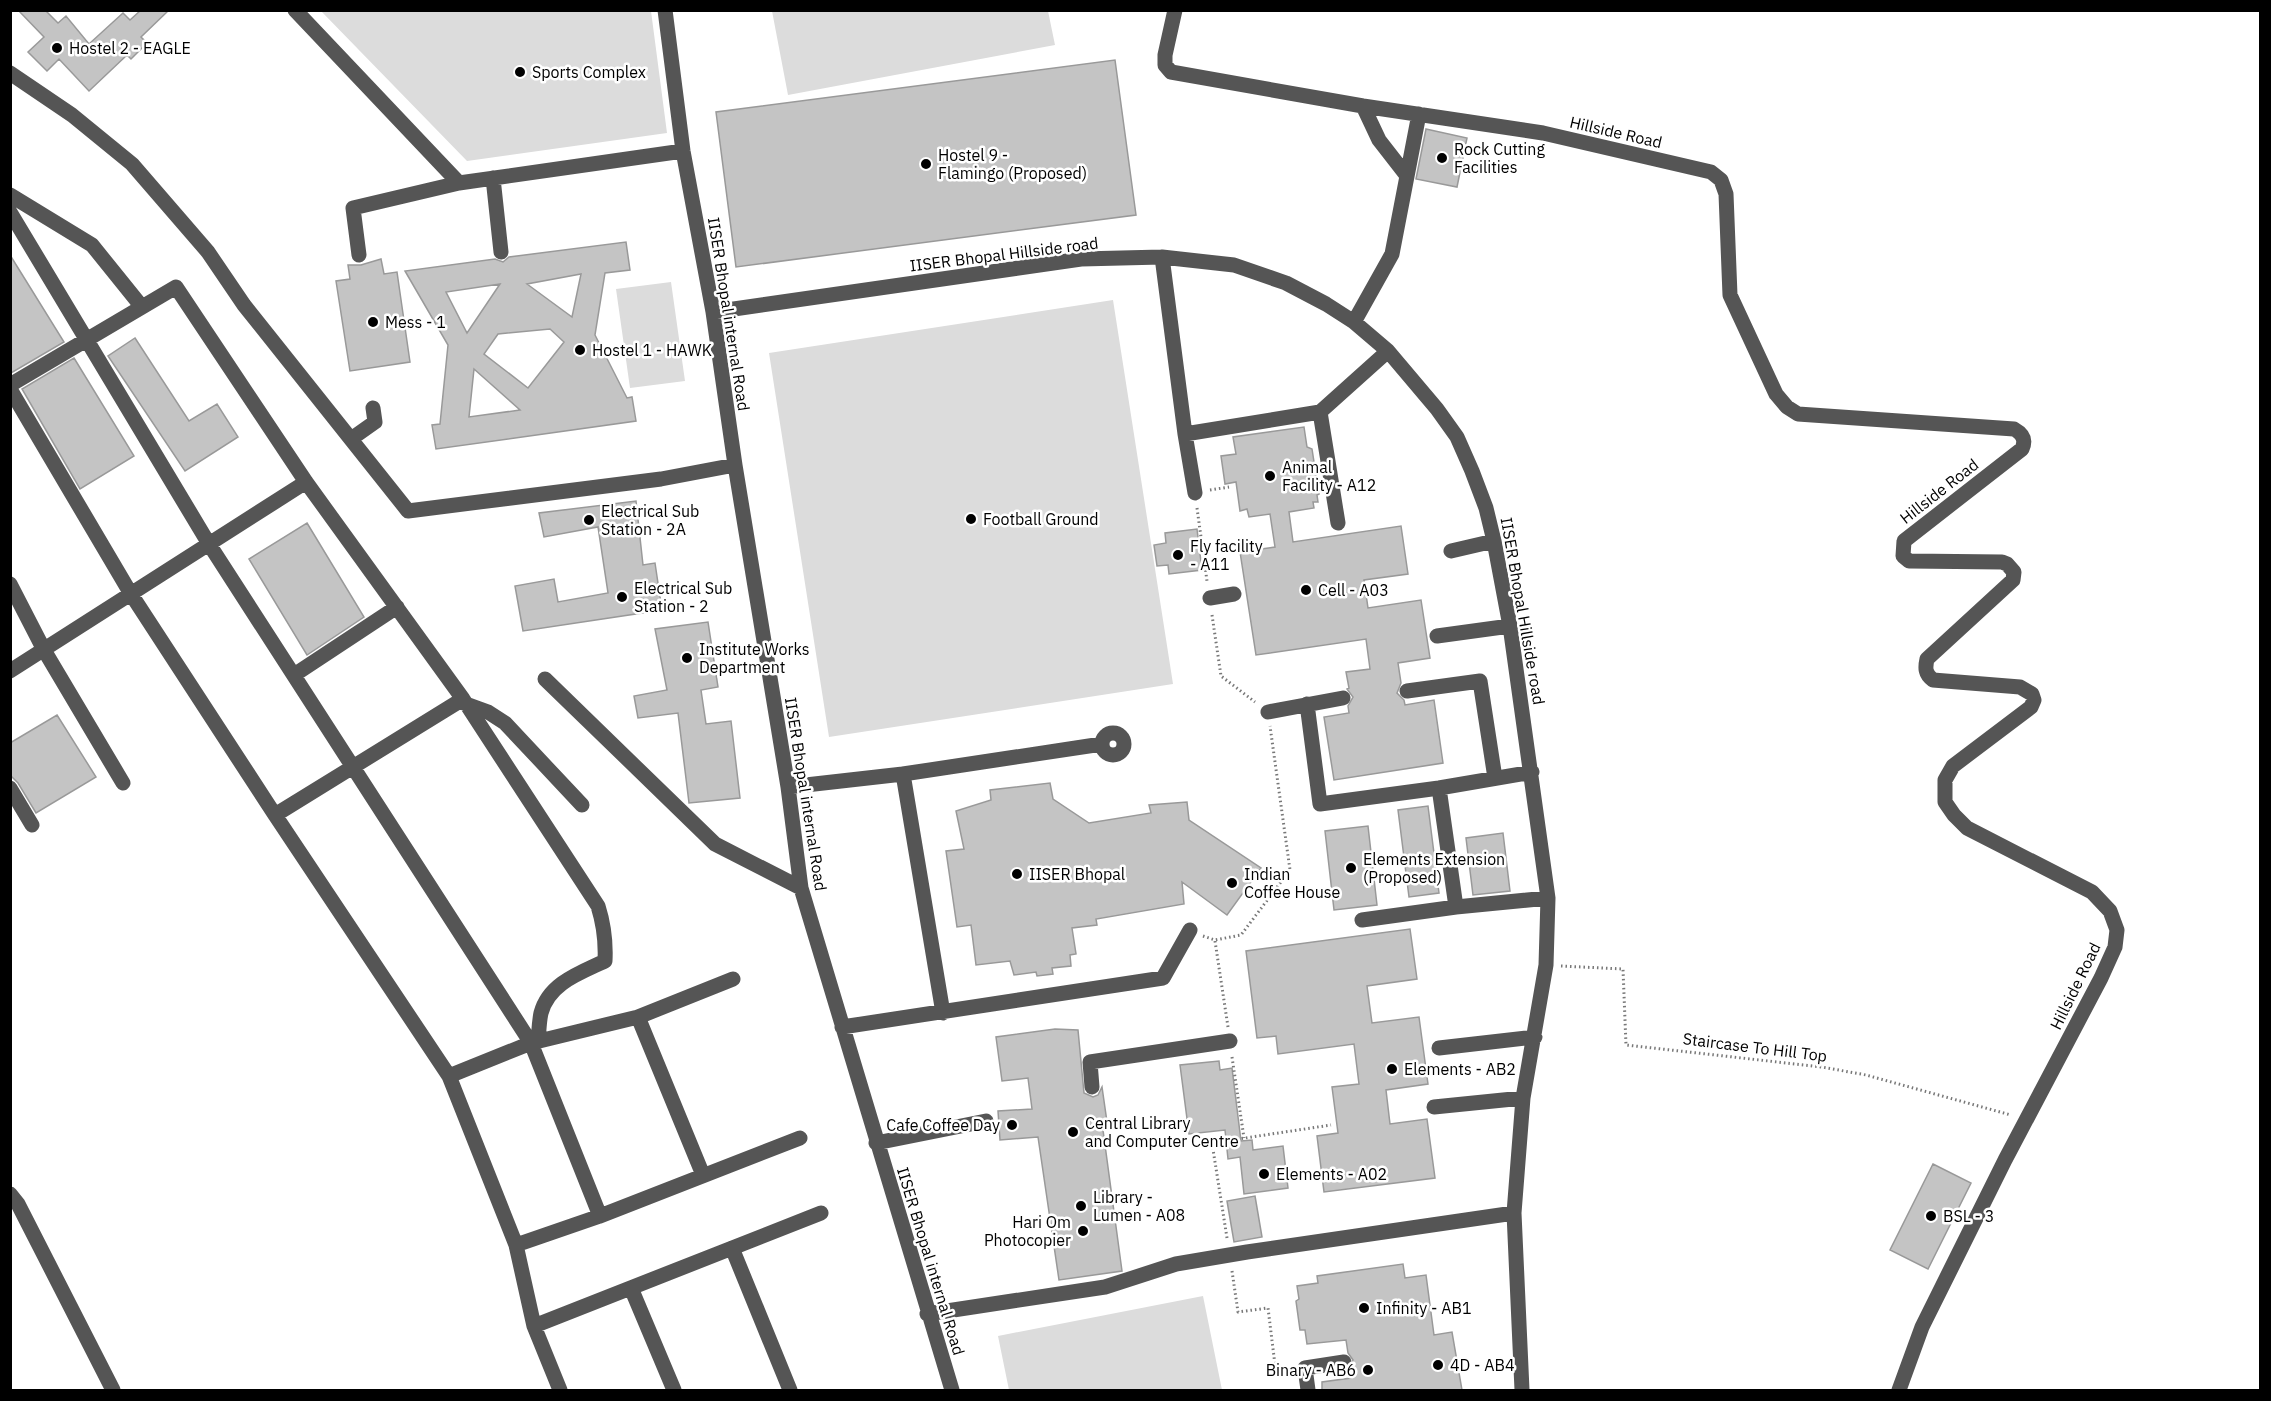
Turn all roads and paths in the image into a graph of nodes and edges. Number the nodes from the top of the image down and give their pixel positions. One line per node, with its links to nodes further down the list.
1 (295, 10): 10 (street)
2 (666, 10): 7 (street, IISER Bhopal internal Road)
3 (1175, 10): 5 (street, Hillside Road)
4 (10, 73): 25 (street)
5 (1363, 106): 6 (street, Hillside Road); 8 (street)
6 (1419, 114): 8 (street); 81 (street, Hillside Road)
7 (683, 151): 9 (street); 17 (street, IISER Bhopal internal Road)
8 (1407, 176): 18 (street)
9 (493, 178): 10 (street); 13 (street)
10 (459, 183): 14 (street)
11 (10, 195): 16 (street)
12 (10, 212): 19 (street)
13 (501, 252)
14 (359, 255)
15 (1162, 257): 17 (street, IISER Bhopal Hillside road); 18 (street, IISER Bhopal Hillside road); 24 (street)
16 (142, 307): 19 (street); 27 (street)
17 (713, 312): 26 (street, IISER Bhopal internal Road)
18 (1354, 322): 20 (street, IISER Bhopal Hillside road)
19 (88, 339): 21 (street); 32 (street)
20 (1388, 351): 23 (street); 31 (street, IISER Bhopal Hillside road)
21 (10, 387): 35 (street)
22 (373, 408): 25 (street)
23 (1320, 412): 24 (street); 30 (street)
24 (1185, 434): 29 (street)
25 (351, 438): 26 (street)
26 (735, 465): 56 (street, IISER Bhopal internal Road)
27 (306, 482): 32 (street); 38 (street)
28 (1229, 487): 29 (path)
29 (1195, 493): 37 (path)
30 (1338, 523)
31 (1494, 541): 33 (street); 39 (street, IISER Bhopal Hillside road)
32 (209, 544): 35 (street); 43 (street)
33 (1451, 551)
34 (10, 584): 41 (street)
35 (131, 594): 41 (street); 60 (street)
36 (1234, 594): 37 (street)
37 (1210, 598): 49 (path)
38 (396, 607): 43 (street); 47 (street)
39 (1510, 626): 40 (street); 52 (street, IISER Bhopal Hillside road)
40 (1437, 636)
41 (44, 650): 42 (street); 55 (street)
42 (10, 671)
43 (294, 675): 51 (street)
44 (545, 679): 62 (street)
45 (1407, 691): 54 (street)
46 (1343, 698): 48 (street)
47 (465, 702): 51 (street); 59 (street); 75 (street)
48 (1306, 705): 49 (street); 58 (street)
49 (1268, 712): 67 (path)
50 (1102, 744): 53 (street)
51 (352, 767): 60 (street); 75 (street)
52 (1532, 772): 54 (street); 63 (street, IISER Bhopal Hillside road)
53 (903, 774): 56 (street); 70 (street)
54 (1495, 778): 58 (street)
55 (123, 783)
56 (788, 787): 62 (street, IISER Bhopal internal Road)
57 (10, 788): 61 (street)
58 (1439, 788): 64 (street)
59 (582, 805)
60 (274, 814): 77 (street)
61 (32, 825)
62 (801, 888): 72 (street, IISER Bhopal internal Road)
63 (1548, 898): 64 (street); 68 (street, IISER Bhopal Hillside road)
64 (1456, 907): 65 (street)
65 (1362, 920)
66 (1190, 930): 70 (street)
67 (1215, 940)
68 (1546, 965): 73 (street, IISER Bhopal Hillside road); 81 (path, Staircase To Hill Top)
69 (733, 979): 71 (street)
70 (943, 1013): 72 (street)
71 (638, 1017): 75 (street); 85 (street)
72 (842, 1027): 84 (street, IISER Bhopal internal Road)
73 (1535, 1037): 76 (street); 79 (street, IISER Bhopal Hillside road)
74 (1230, 1041): 78 (street)
75 (534, 1042): 77 (street); 89 (street)
76 (1439, 1048)
77 (449, 1076): 90 (street)
78 (1092, 1087)
79 (1523, 1098): 80 (street); 88 (street, IISER Bhopal Hillside road)
80 (1434, 1107)
81 (2027, 1119): 103 (street, Hillside Road)
82 (986, 1121): 84 (street)
83 (800, 1137): 85 (street)
84 (876, 1143): 93 (street, IISER Bhopal internal Road)
85 (703, 1175): 89 (street)
86 (10, 1194): 96 (street)
87 (821, 1213): 91 (street)
88 (1514, 1213): 93 (street); 102 (street, IISER Bhopal Hillside road)
89 (600, 1216): 90 (street)
90 (516, 1245): 94 (street)
91 (732, 1248): 92 (street); 99 (street)
92 (631, 1288): 94 (street); 98 (street)
93 (927, 1314): 100 (street, IISER Bhopal internal Road)
94 (534, 1326): 97 (street)
95 (1344, 1362): 101 (street)
96 (113, 1390)
97 (560, 1390)
98 (674, 1390)
99 (790, 1390)
100 (952, 1390)
101 (1308, 1390)
102 (1522, 1390)
103 (1899, 1390)

